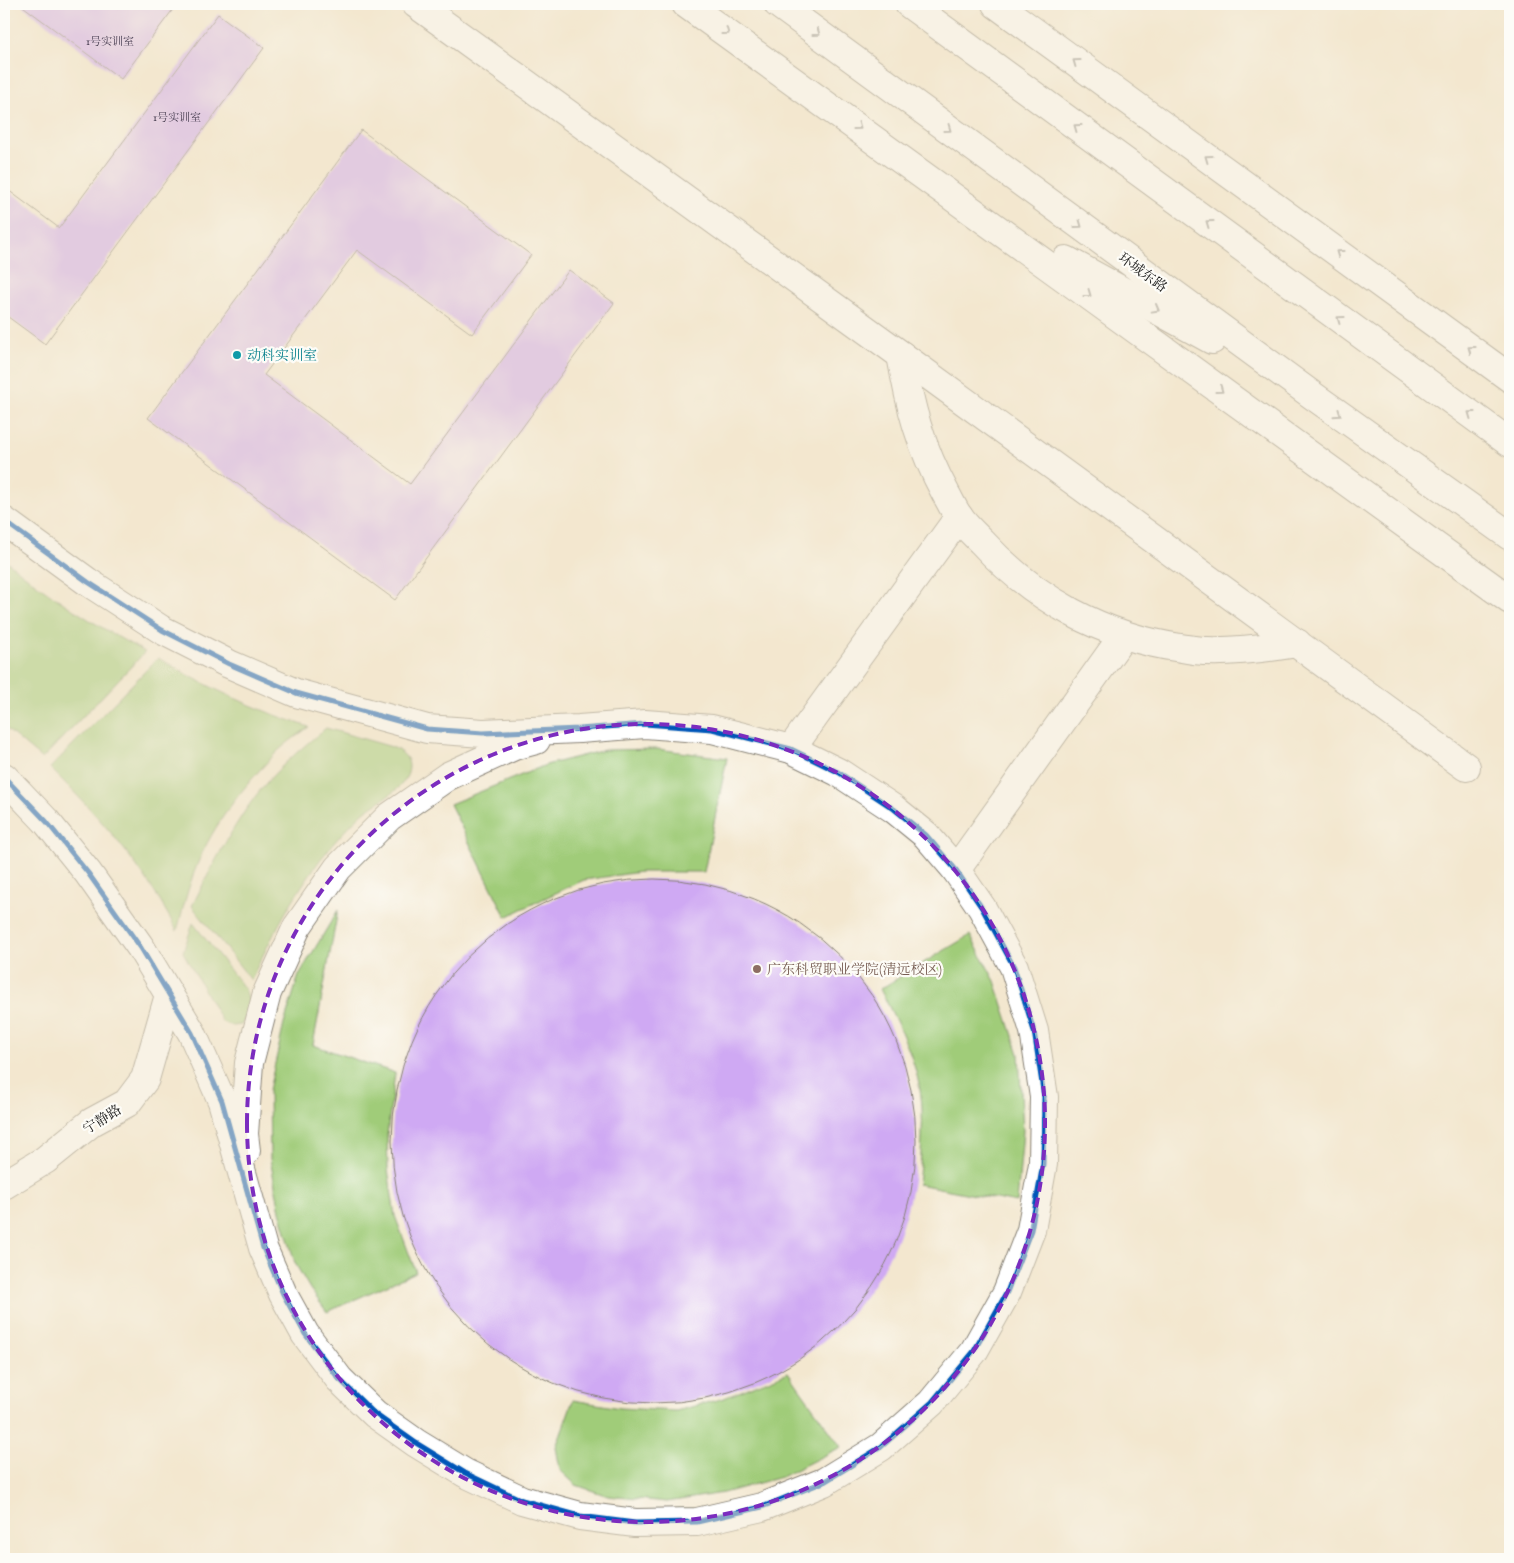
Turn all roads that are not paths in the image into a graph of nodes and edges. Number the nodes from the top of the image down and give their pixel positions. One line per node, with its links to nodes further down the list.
1 (416, 4): 7 (street)
2 (686, 4): 6 (street, one-way to 6)
3 (778, 4): 9 (street, 环城东路, one-way to 9)
4 (909, 4): 10 (street, one-way to 4)
5 (996, 4): 8 (street, one-way to 5)
6 (960, 201): 9 (street, one-way to 9); 14 (street, one-way to 14)
7 (901, 355): 11 (street); 16 (street)
8 (1505, 375)
9 (1312, 395): 13 (street, 环城东路, one-way to 13)
10 (1510, 443)
11 (959, 517): 15 (street); 18 (street)
12 (4, 521): 17 (street)
13 (1510, 536)
14 (1510, 600)
15 (1123, 636): 16 (street); 21 (street)
16 (1297, 643): 19 (street)
17 (579, 729): 18 (street); 24 (street)
18 (791, 749): 21 (street)
19 (1466, 767)
20 (4, 777): 22 (street)
21 (956, 870): 24 (street)
22 (169, 995): 23 (street, 宁静路); 24 (street)
23 (4, 1185)
24 (252, 1206)

